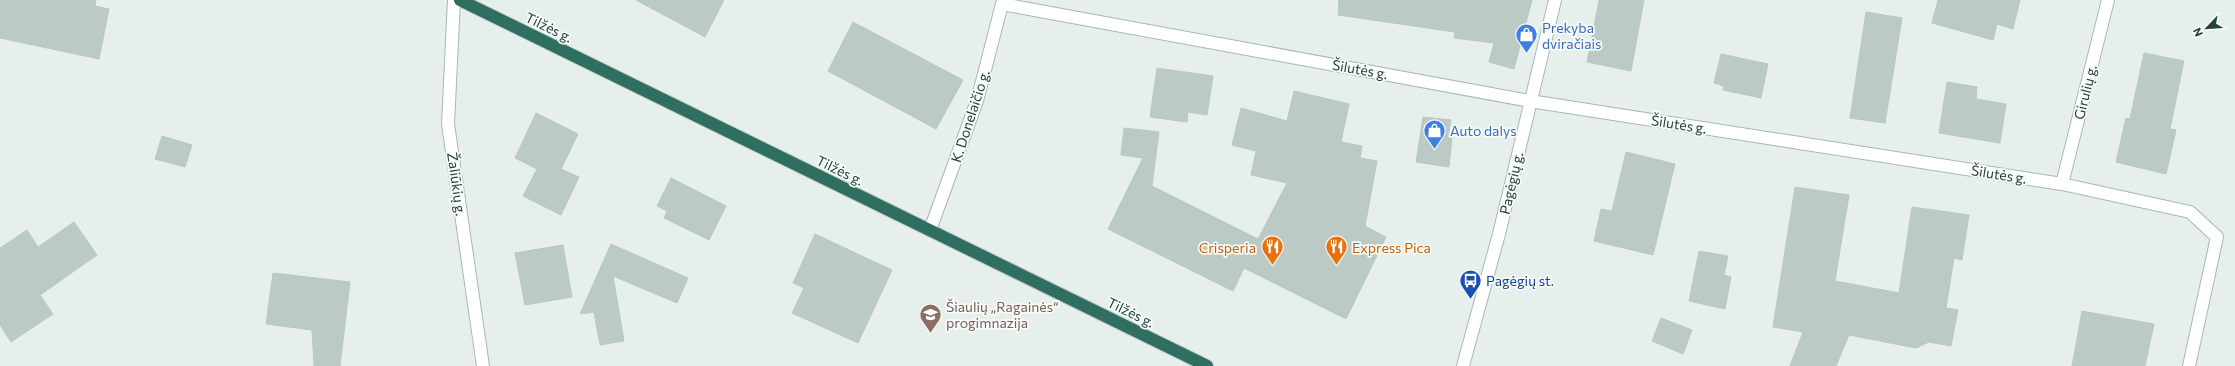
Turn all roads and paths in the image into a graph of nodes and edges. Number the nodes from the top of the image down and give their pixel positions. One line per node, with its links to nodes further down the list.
1 (454, 0): 9 (street, Žaliūkių g.)
2 (460, 0): 8 (highway, Tilžės g.)
3 (1555, 0): 6 (street, Pagėgių g.)
4 (2108, 0): 7 (street, Girulių g.)
5 (1003, 2): 6 (street, Šilutės g.); 8 (street, K. Donelaičio g.)
6 (1530, 101): 7 (street, Šilutės g.); 11 (street, Pagėgių g.)
7 (2062, 184): 12 (street, Šilutės g.)
8 (930, 230): 10 (highway, Tilžės g.)
9 (483, 366)
10 (1207, 366)
11 (1464, 366)
12 (2189, 366)

